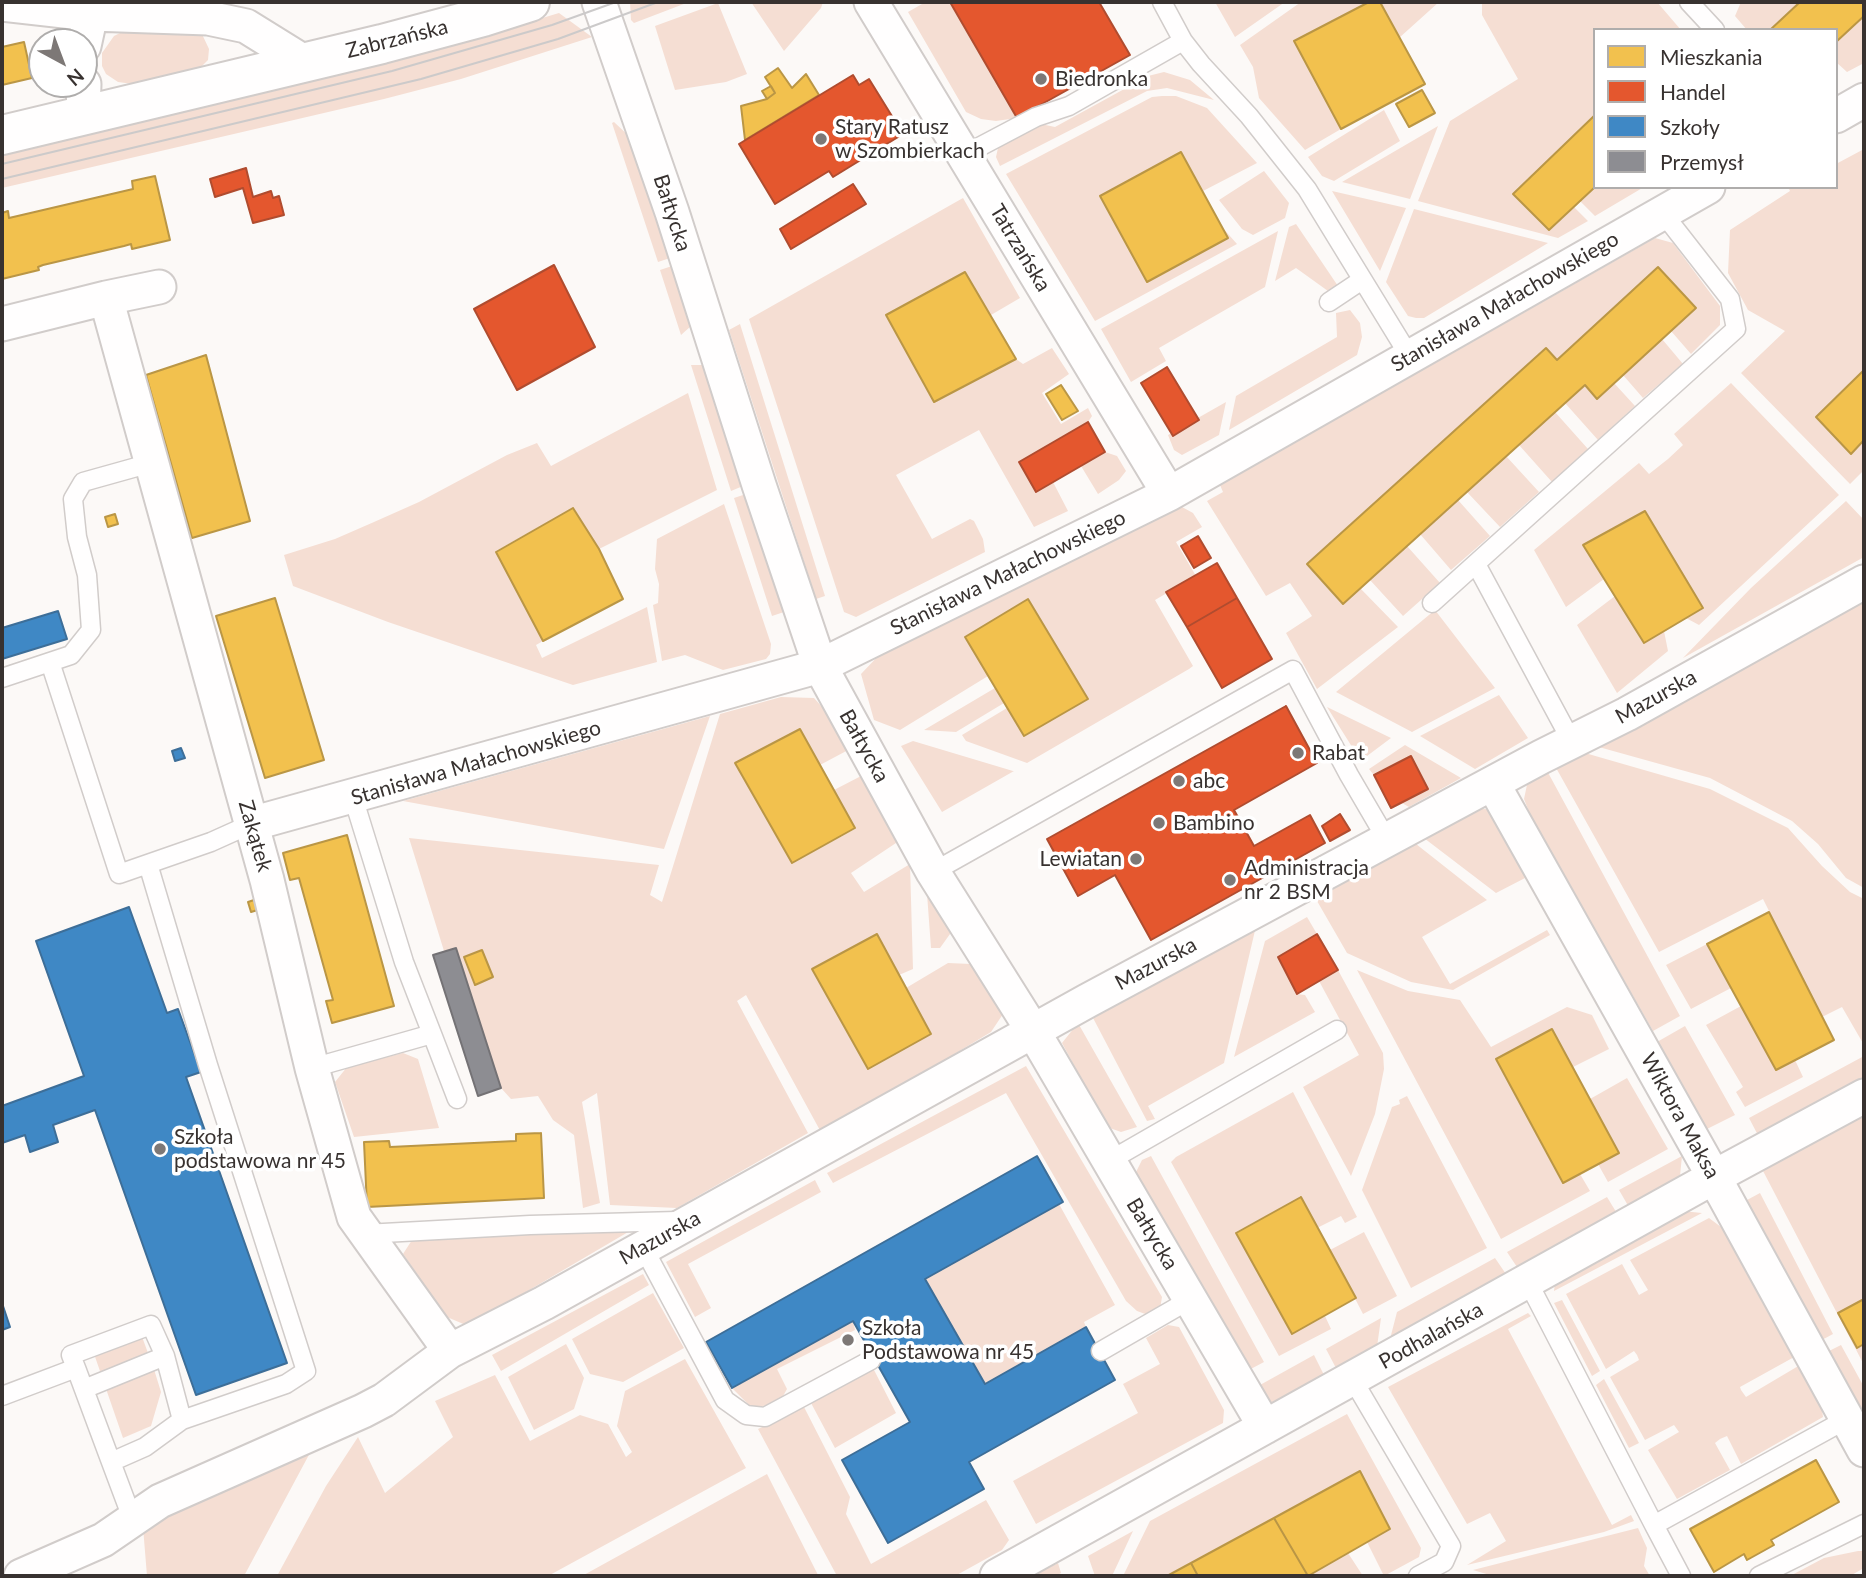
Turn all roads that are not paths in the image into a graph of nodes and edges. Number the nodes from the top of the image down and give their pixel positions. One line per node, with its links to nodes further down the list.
1 (530, 2): 11 (street, Zabrzańska)
2 (599, 2): 31 (street, Bałtycka)
3 (871, 2): 16 (street, Tatrzańska)
4 (1162, 2): 10 (lane)
5 (1689, 2): 9 (lane)
6 (2, 4): 7 (street)
7 (91, 14): 8 (street); 11 (street)
8 (88, 28)
9 (1713, 28)
10 (1183, 41): 16 (lane); 19 (lane)
11 (304, 62): 12 (street, Zabrzańska)
12 (83, 99): 15 (street, Zabrzańska)
13 (1864, 100): 14 (street)
14 (1838, 115)
15 (2, 135)
16 (964, 155): 26 (street, Tatrzańska)
17 (1703, 189): 18 (street, Stanisława Małachowskiego)
18 (1662, 212): 24 (street, Stanisława Małachowskiego); 27 (lane)
19 (1362, 280): 22 (lane); 24 (lane)
20 (159, 287): 21 (street)
21 (106, 299): 23 (street); 25 (street, Zakątek)
22 (1329, 302)
23 (2, 324)
24 (1410, 357): 26 (street, Stanisława Małachowskiego)
25 (151, 463): 30 (lane); 36 (street, Zakątek)
26 (1169, 494): 31 (street, Stanisława Małachowskiego)
27 (1476, 564): 29 (lane); 33 (lane)
28 (1864, 582): 33 (street, Mazurska)
29 (1432, 603)
30 (50, 662): 32 (lane); 38 (lane)
31 (820, 666): 35 (street, Stanisława Małachowskiego); 39 (street, Bałtycka)
32 (2, 678)
33 (1573, 742): 34 (street, Mazurska)
34 (1493, 783): 37 (street, Mazurska); 47 (street, Wiktora Maksa)
35 (353, 797): 36 (street, Stanisława Małachowskiego); 42 (lane)
36 (251, 824): 38 (lane); 43 (street, Zakątek)
37 (1387, 840): 39 (lane); 41 (street, Mazurska)
38 (148, 864): 62 (lane)
39 (933, 872): 41 (street, Bałtycka)
40 (1337, 1030): 46 (lane)
41 (1032, 1031): 46 (street, Bałtycka); 48 (street, Mazurska)
42 (432, 1034): 43 (lane); 45 (lane)
43 (312, 1068): 49 (street, Zakątek)
44 (1864, 1096): 47 (street, Podhalańska)
45 (457, 1099)
46 (1109, 1161): 52 (street, Bałtycka)
47 (1714, 1177): 51 (street, Podhalańska); 61 (street, Wiktora Maksa)
48 (691, 1221): 49 (lane); 50 (street, Mazurska)
49 (365, 1234): 53 (street, Zakątek)
50 (643, 1247): 53 (street, Mazurska); 56 (lane)
51 (1528, 1282): 58 (street, Podhalańska); 68 (lane)
52 (1191, 1298): 54 (lane); 63 (street, Bałtycka)
53 (450, 1351): 66 (street, Mazurska)
54 (1101, 1351)
55 (165, 1356): 57 (lane); 59 (lane); 62 (lane)
56 (872, 1360)
57 (76, 1368): 59 (lane); 60 (lane)
58 (1353, 1380): 63 (street, Podhalańska); 71 (lane)
59 (84, 1389): 65 (lane)
60 (2, 1396)
61 (1847, 1419): 64 (street, Wiktora Maksa); 68 (lane)
62 (181, 1420): 65 (lane)
63 (1265, 1427): 70 (street, Podhalańska)
64 (1864, 1451)
65 (111, 1462): 66 (lane)
66 (132, 1518): 69 (street, Mazurska)
67 (1864, 1524): 73 (lane)
68 (1654, 1525): 72 (lane)
69 (21, 1576)
70 (998, 1576)
71 (1418, 1576)
72 (1681, 1576)
73 (1759, 1576)

